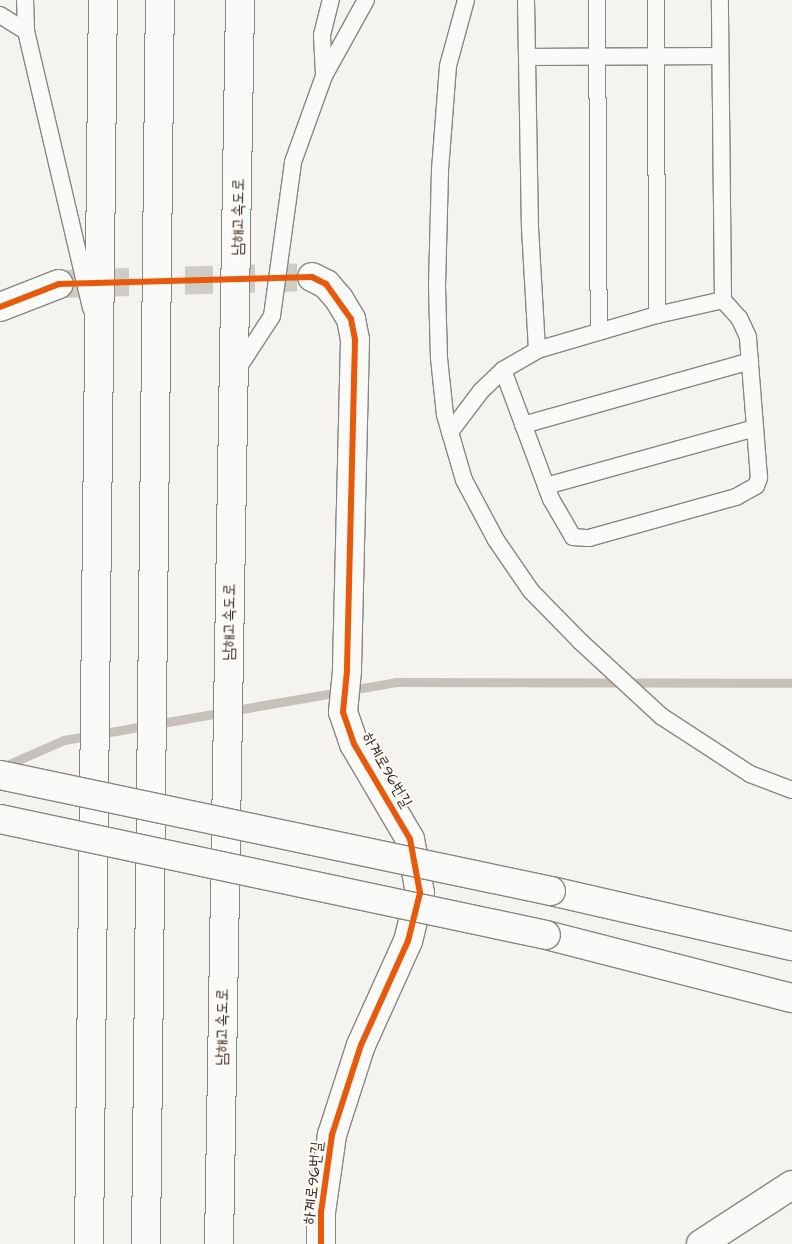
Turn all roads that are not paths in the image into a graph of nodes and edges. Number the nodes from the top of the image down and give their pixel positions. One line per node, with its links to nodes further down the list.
1 (25, 0): 13 (lane)
2 (103, 0): 25 (main road)
3 (160, 0): 41 (main road)
4 (240, 0): 29 (main road, 남해고속도로)
5 (331, 0): 18 (lane)
6 (366, 0): 18 (lane)
7 (466, 0): 32 (lane)
8 (526, 0): 16 (lane)
9 (597, 0): 17 (lane)
10 (656, 0): 14 (lane)
11 (720, 0): 15 (lane)
12 (0, 15): 13 (lane)
13 (26, 31): 25 (lane)
14 (656, 56): 15 (lane); 17 (lane); 23 (lane)
15 (720, 56): 21 (lane)
16 (528, 57): 17 (lane); 26 (lane)
17 (597, 58): 24 (lane)
18 (324, 76): 29 (lane)
19 (312, 277): 43 (main road, 하계로96번길)
20 (59, 284): 22 (main road)
21 (723, 300): 23 (lane); 27 (lane)
22 (0, 307)
23 (658, 315): 24 (lane)
24 (599, 332): 26 (lane)
25 (100, 348): 40 (main road)
26 (537, 350): 28 (lane)
27 (750, 361): 30 (lane); 31 (lane)
28 (503, 370): 30 (lane); 32 (lane)
29 (236, 371): 42 (main road, 남해고속도로)
30 (523, 425): 33 (lane)
31 (755, 428): 33 (lane); 33 (lane)
32 (450, 432): 35 (lane)
33 (546, 486)
34 (0, 774): 37 (main road, bridge)
35 (792, 790)
36 (0, 819): 38 (main road, bridge)
37 (792, 946)
38 (792, 998)
39 (792, 1185): 44 (main road)
40 (89, 1244)
41 (146, 1244)
42 (219, 1244)
43 (321, 1244)
44 (701, 1244)

